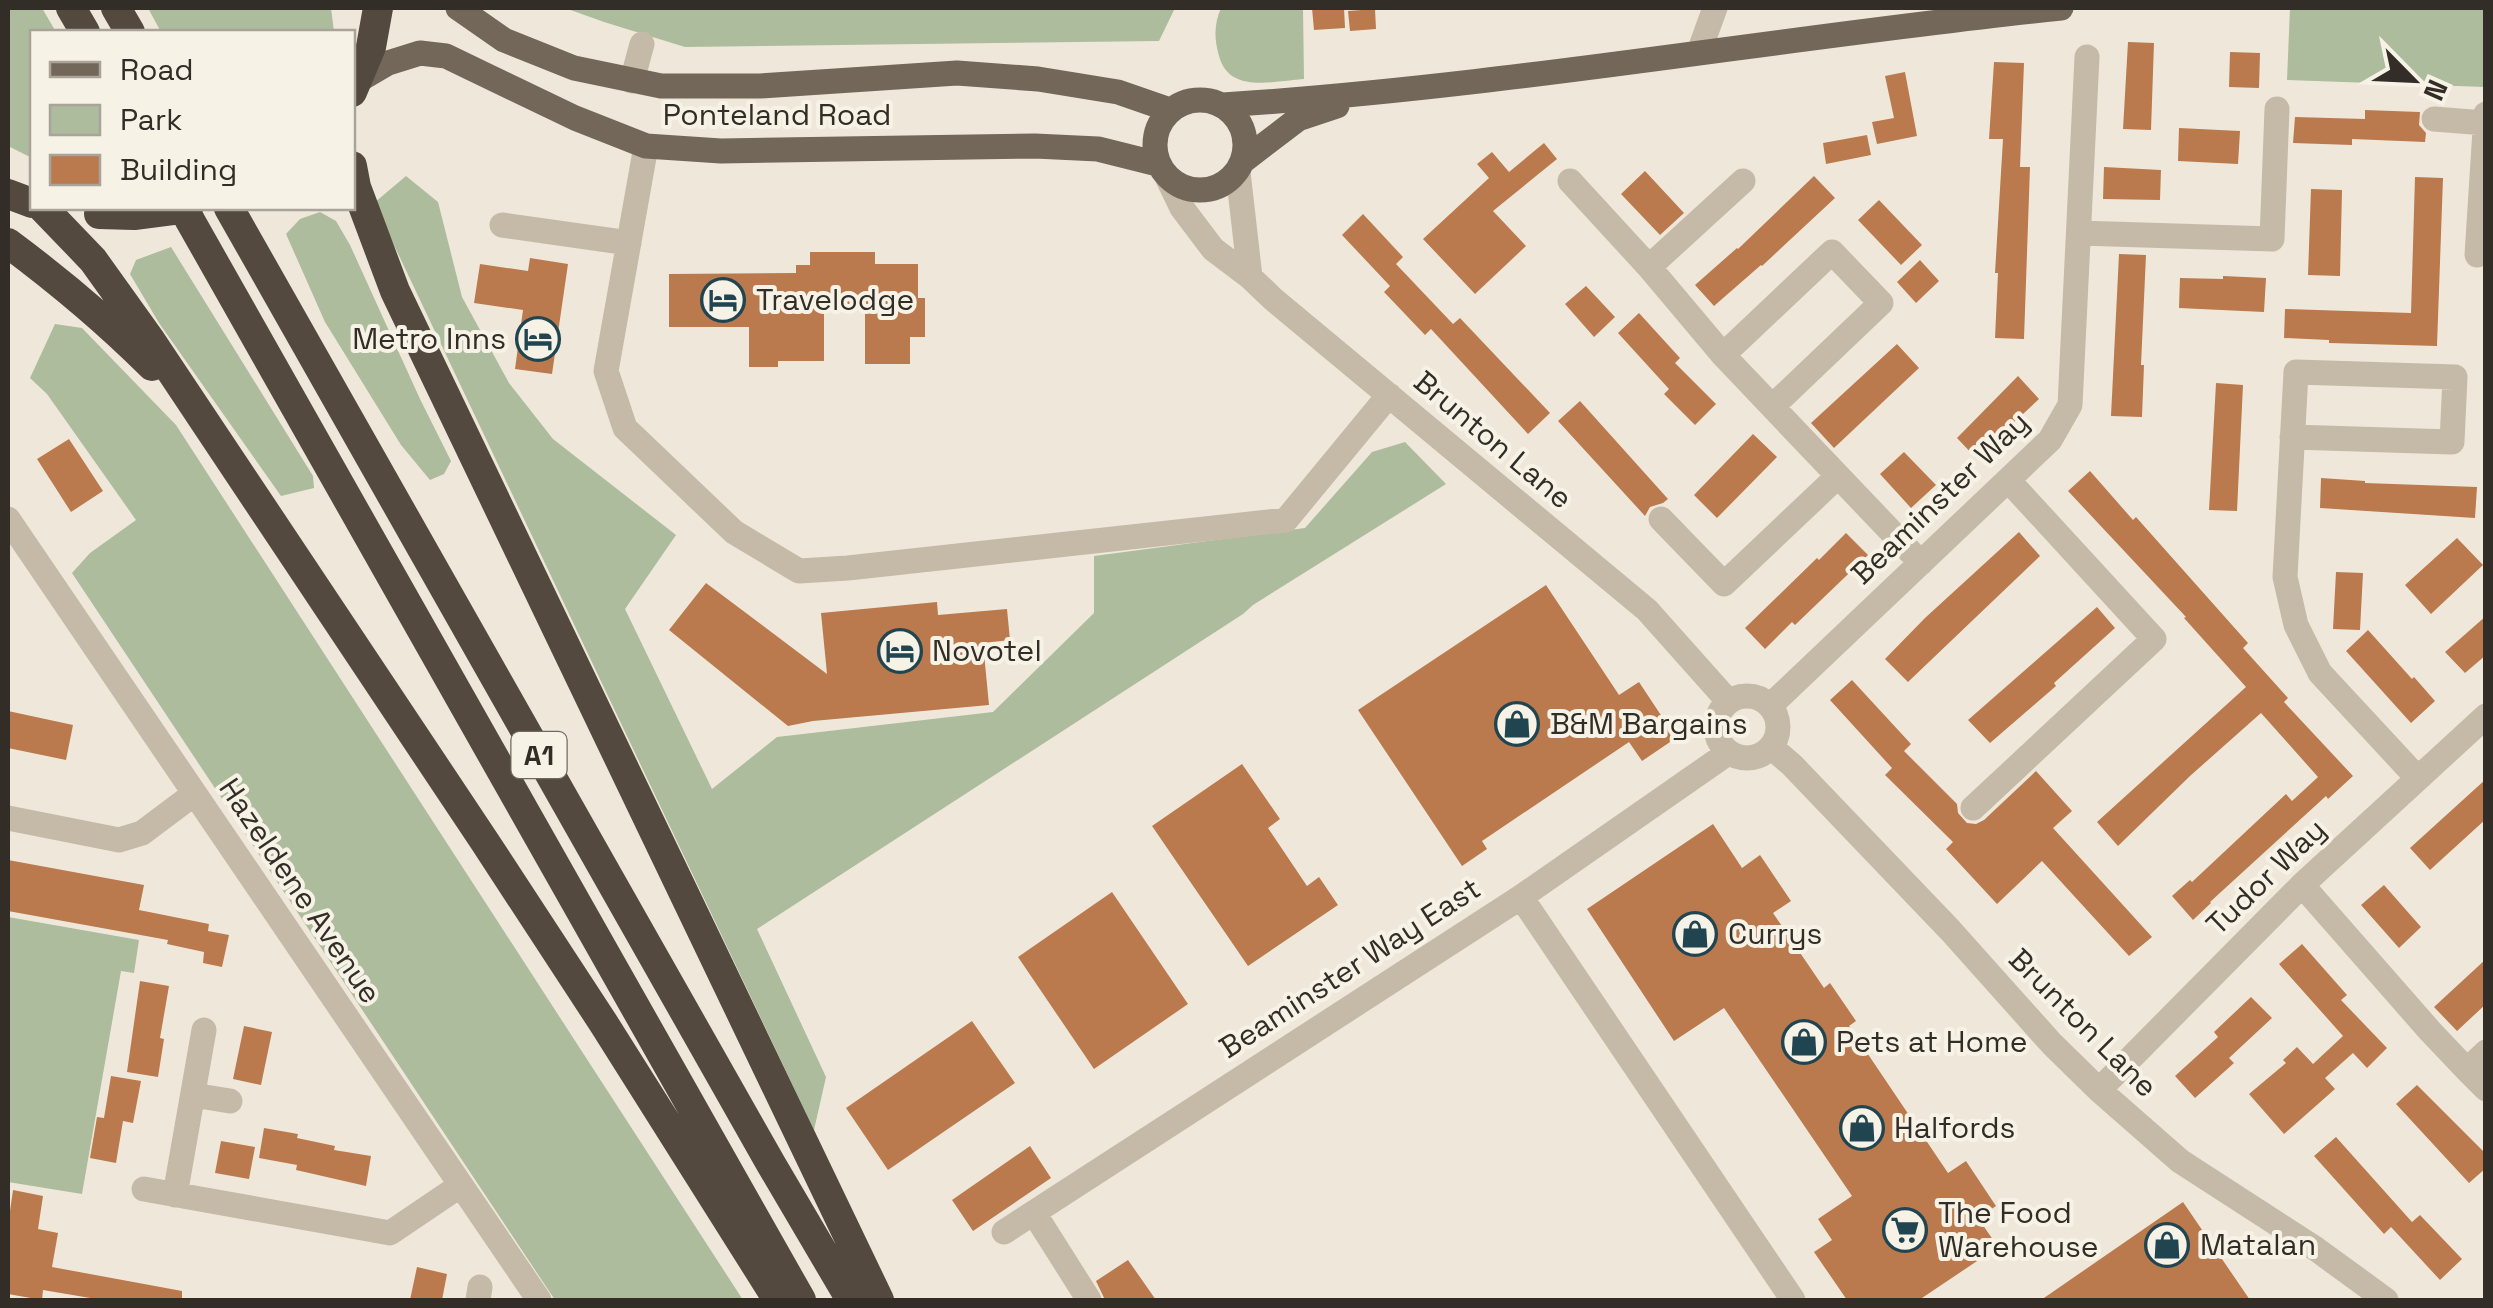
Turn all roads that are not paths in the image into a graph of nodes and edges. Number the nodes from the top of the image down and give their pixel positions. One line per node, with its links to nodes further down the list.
1 (70, 8): 7 (highway)
2 (116, 8): 8 (highway)
3 (378, 8): 13 (highway)
4 (458, 8): 12 (main road, Ponteland Road)
5 (1715, 8): 10 (street)
6 (2061, 8): 10 (main road)
7 (83, 30)
8 (129, 30)
9 (642, 44): 12 (street)
10 (1699, 52): 14 (main road)
11 (2088, 57): 34 (street, Beaminster Way)
12 (632, 81): 17 (main road, Ponteland Road)
13 (356, 86): 21 (main road, Ponteland Road)
14 (1376, 93): 15 (main road); 22 (main road)
15 (1223, 105): 17 (main road); 22 (main road)
16 (2276, 109): 34 (street)
17 (1170, 110): 23 (main road)
18 (2486, 114): 20 (street)
19 (2434, 119): 20 (street)
20 (2485, 123): 27 (street)
21 (646, 146): 23 (main road, Ponteland Road); 36 (street)
22 (1241, 167): 23 (main road); 39 (street)
23 (1163, 171): 39 (street, Brunton Lane)
24 (1743, 180): 38 (street)
25 (1570, 181): 38 (street)
26 (355, 182): 76 (highway, A1)
27 (2484, 184): 37 (street)
28 (45, 210): 43 (highway)
29 (68, 210): 30 (highway, bridge)
30 (171, 210)
31 (187, 210): 74 (highway, A1)
32 (231, 210): 75 (highway, A1)
33 (502, 225): 36 (street)
34 (2079, 233): 46 (street, Beaminster Way)
35 (8, 243): 43 (highway)
36 (629, 243): 41 (street)
37 (2477, 255)
38 (1649, 267): 40 (street)
39 (1250, 277): 41 (street, Brunton Lane)
40 (1723, 354): 42 (street); 42 (street)
41 (1389, 395): 50 (street, Brunton Lane)
42 (1772, 406): 45 (street)
43 (196, 411): 73 (highway)
44 (2292, 437): 44 (street); 55 (street)
45 (1838, 476): 48 (street); 49 (street)
46 (2008, 480): 49 (street, Beaminster Way); 57 (street)
47 (8, 518): 56 (street, Hazeldene Avenue)
48 (1661, 518)
49 (1921, 564): 51 (street, Beaminster Way)
50 (1728, 702): 51 (street); 54 (street)
51 (1770, 706): 53 (street)
52 (2486, 716): 55 (street, Tudor Way)
53 (1771, 747): 54 (street); 64 (street, Brunton Lane)
54 (1728, 752): 60 (street, Beaminster Way East)
55 (2421, 776): 59 (street, Tudor Way)
56 (194, 794): 58 (street); 67 (street, Hazeldene Avenue)
57 (1973, 808)
58 (8, 818)
59 (2302, 885): 62 (street); 64 (street, Tudor Way)
60 (1521, 897): 70 (street, Beaminster Way East); 78 (street)
61 (204, 1030): 65 (street)
62 (2476, 1061): 63 (street)
63 (2486, 1089)
64 (2099, 1090): 79 (street, Brunton Lane)
65 (193, 1095): 66 (street); 69 (street)
66 (230, 1102)
67 (461, 1185): 69 (street); 72 (street, Hazeldene Avenue)
68 (144, 1189): 69 (street)
69 (175, 1194)
70 (1034, 1213): 71 (street, Beaminster Way East); 77 (street)
71 (1004, 1232)
72 (540, 1300)
73 (778, 1300)
74 (801, 1300)
75 (852, 1300)
76 (879, 1300)
77 (1089, 1300)
78 (1793, 1300)
79 (2386, 1300)

